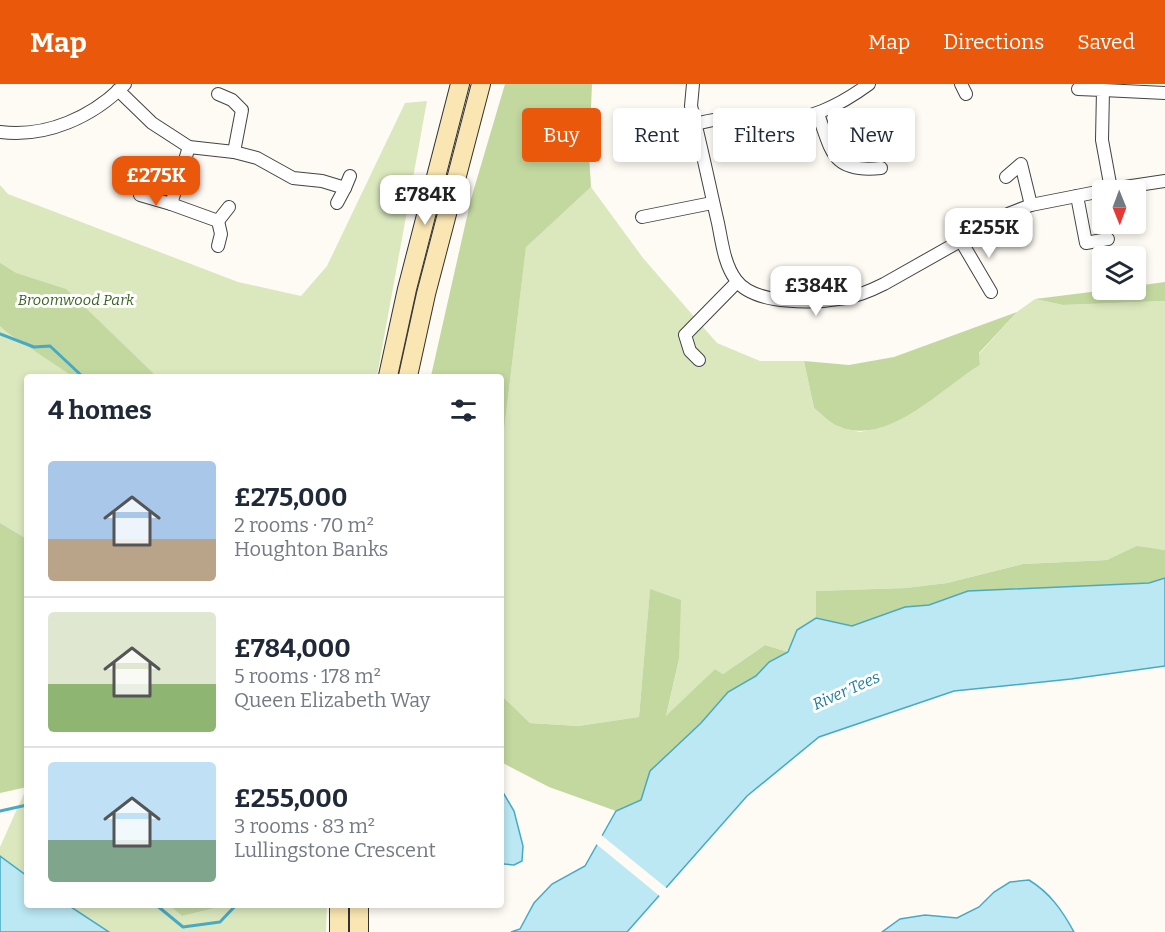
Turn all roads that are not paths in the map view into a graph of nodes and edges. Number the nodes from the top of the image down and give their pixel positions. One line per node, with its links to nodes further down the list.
1 (460, 84): 40 (street)
2 (481, 84): 41 (street)
3 (693, 84): 10 (street)
4 (869, 84): 11 (street)
5 (122, 87): 13 (street); 14 (street)
6 (1078, 89): 7 (street)
7 (1103, 90): 8 (street); 21 (street)
8 (1165, 93)
9 (218, 94): 15 (street)
10 (691, 108)
11 (818, 114): 12 (street); 19 (street)
12 (701, 123)
13 (0, 132)
14 (189, 147): 15 (street); 29 (street)
15 (234, 152): 27 (street)
16 (701, 152): 28 (street)
17 (1032, 155): 18 (street)
18 (1021, 164): 20 (street); 30 (street)
19 (881, 168)
20 (1006, 177)
21 (1105, 180)
22 (1165, 181): 23 (street)
23 (1146, 184)
24 (1092, 193): 26 (street)
25 (140, 195): 29 (street)
26 (1077, 196): 30 (street); 34 (street)
27 (337, 203)
28 (712, 203): 32 (street); 37 (street)
29 (171, 204): 33 (street)
30 (1031, 205): 35 (street)
31 (229, 207): 33 (street)
32 (642, 217)
33 (218, 221): 36 (street)
34 (1108, 239)
35 (961, 241): 37 (street); 38 (street)
36 (218, 246)
37 (737, 282): 39 (street)
38 (990, 292)
39 (699, 360)
40 (388, 374)
41 (408, 374)
42 (339, 908): 44 (street)
43 (359, 908): 45 (street)
44 (339, 932)
45 (359, 932)

